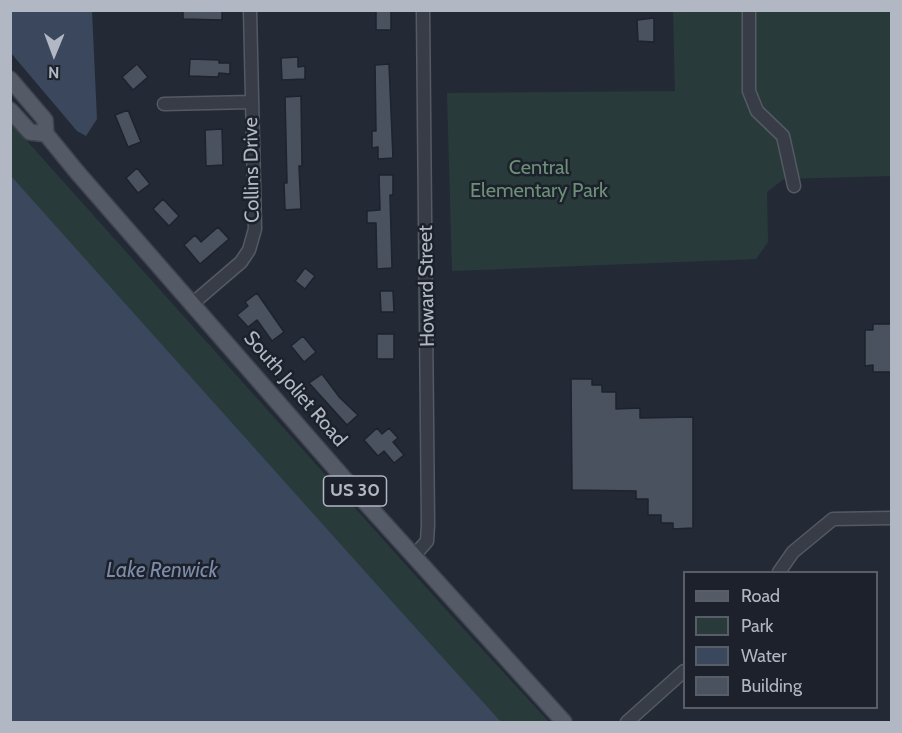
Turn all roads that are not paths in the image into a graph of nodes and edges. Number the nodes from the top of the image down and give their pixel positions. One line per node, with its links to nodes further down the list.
1 (250, 10): 5 (street, Collins Drive)
2 (423, 10): 12 (street, Howard Street)
3 (749, 10): 9 (street)
4 (10, 80): 8 (main road, South Joliet Road / US 30)
5 (251, 102): 6 (street); 10 (street, Collins Drive)
6 (164, 104)
7 (10, 110): 8 (main road, South Joliet Road / US 30)
8 (46, 134): 10 (main road, South Joliet Road / US 30)
9 (794, 186)
10 (192, 304): 12 (main road, South Joliet Road / US 30)
11 (891, 518): 13 (street)
12 (414, 556): 15 (main road, South Joliet Road / US 30)
13 (780, 571)
14 (683, 671): 16 (street)
15 (564, 723)
16 (627, 723)

